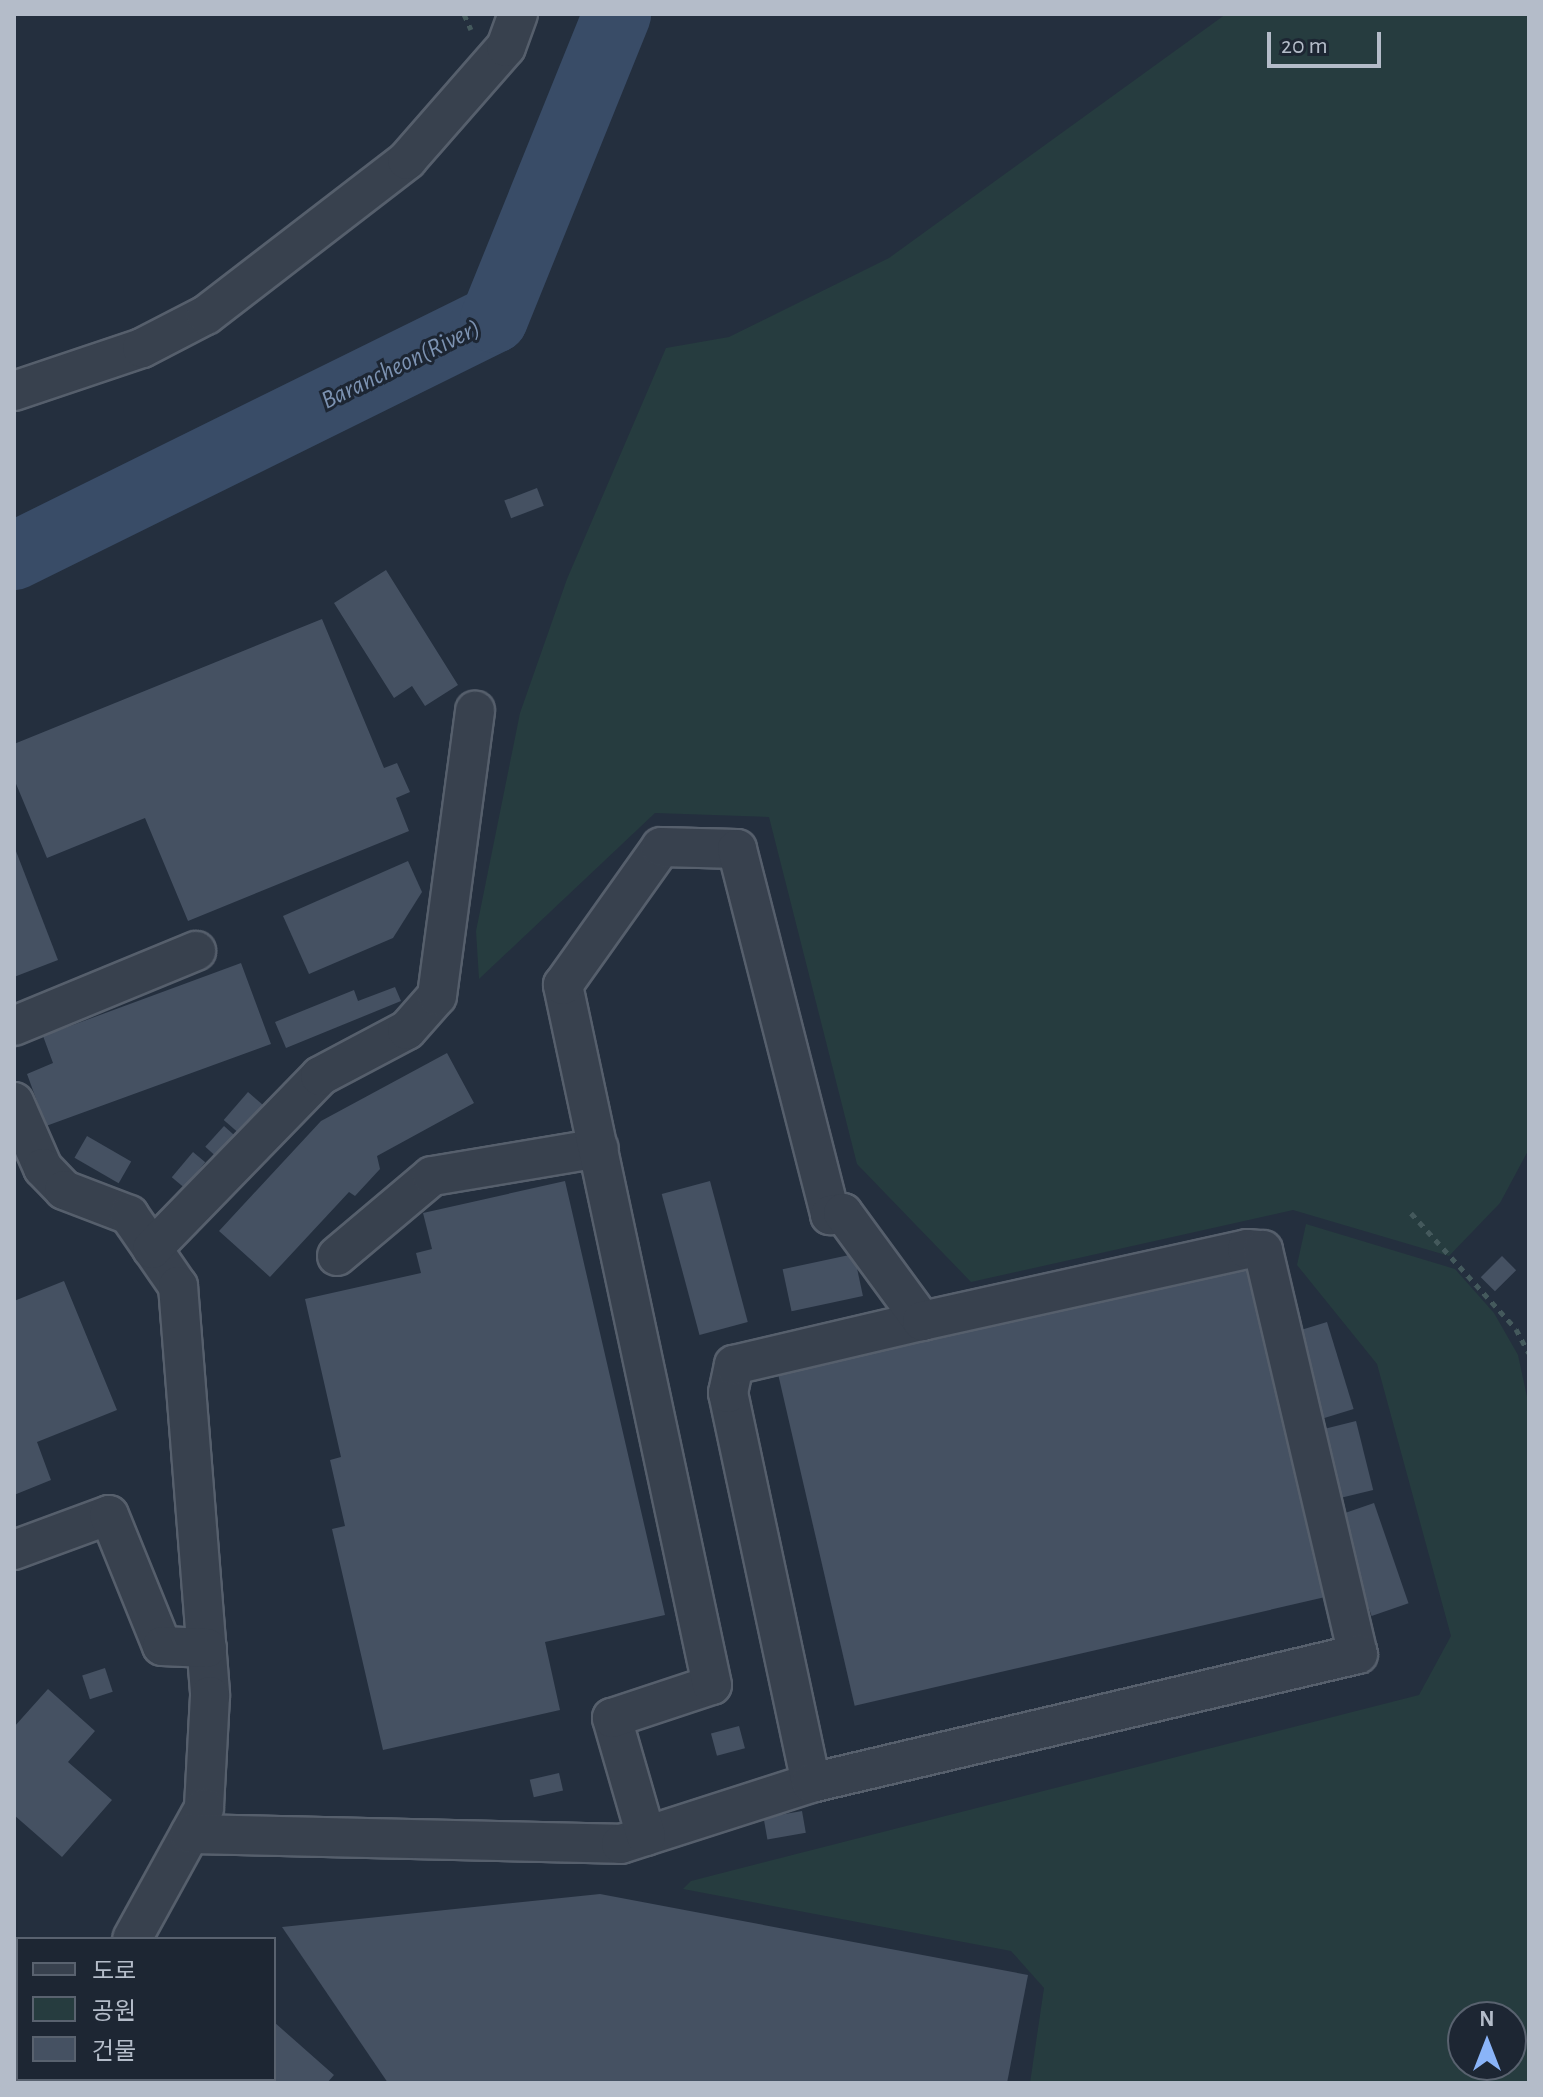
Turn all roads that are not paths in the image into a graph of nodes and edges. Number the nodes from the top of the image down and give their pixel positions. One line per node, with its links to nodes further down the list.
1 (518, 14): 2 (lane)
2 (14, 391)
3 (475, 711): 8 (lane)
4 (196, 951): 5 (lane)
5 (14, 1026)
6 (14, 1102): 8 (lane)
7 (599, 1148): 9 (lane); 10 (lane); 15 (lane)
8 (152, 1249): 12 (lane)
9 (337, 1256)
10 (922, 1321): 13 (lane); 13 (lane)
11 (14, 1550): 12 (lane)
12 (207, 1648): 14 (lane)
13 (811, 1783): 15 (lane)
14 (190, 1834): 15 (lane); 16 (lane)
15 (646, 1836)
16 (133, 1937)

